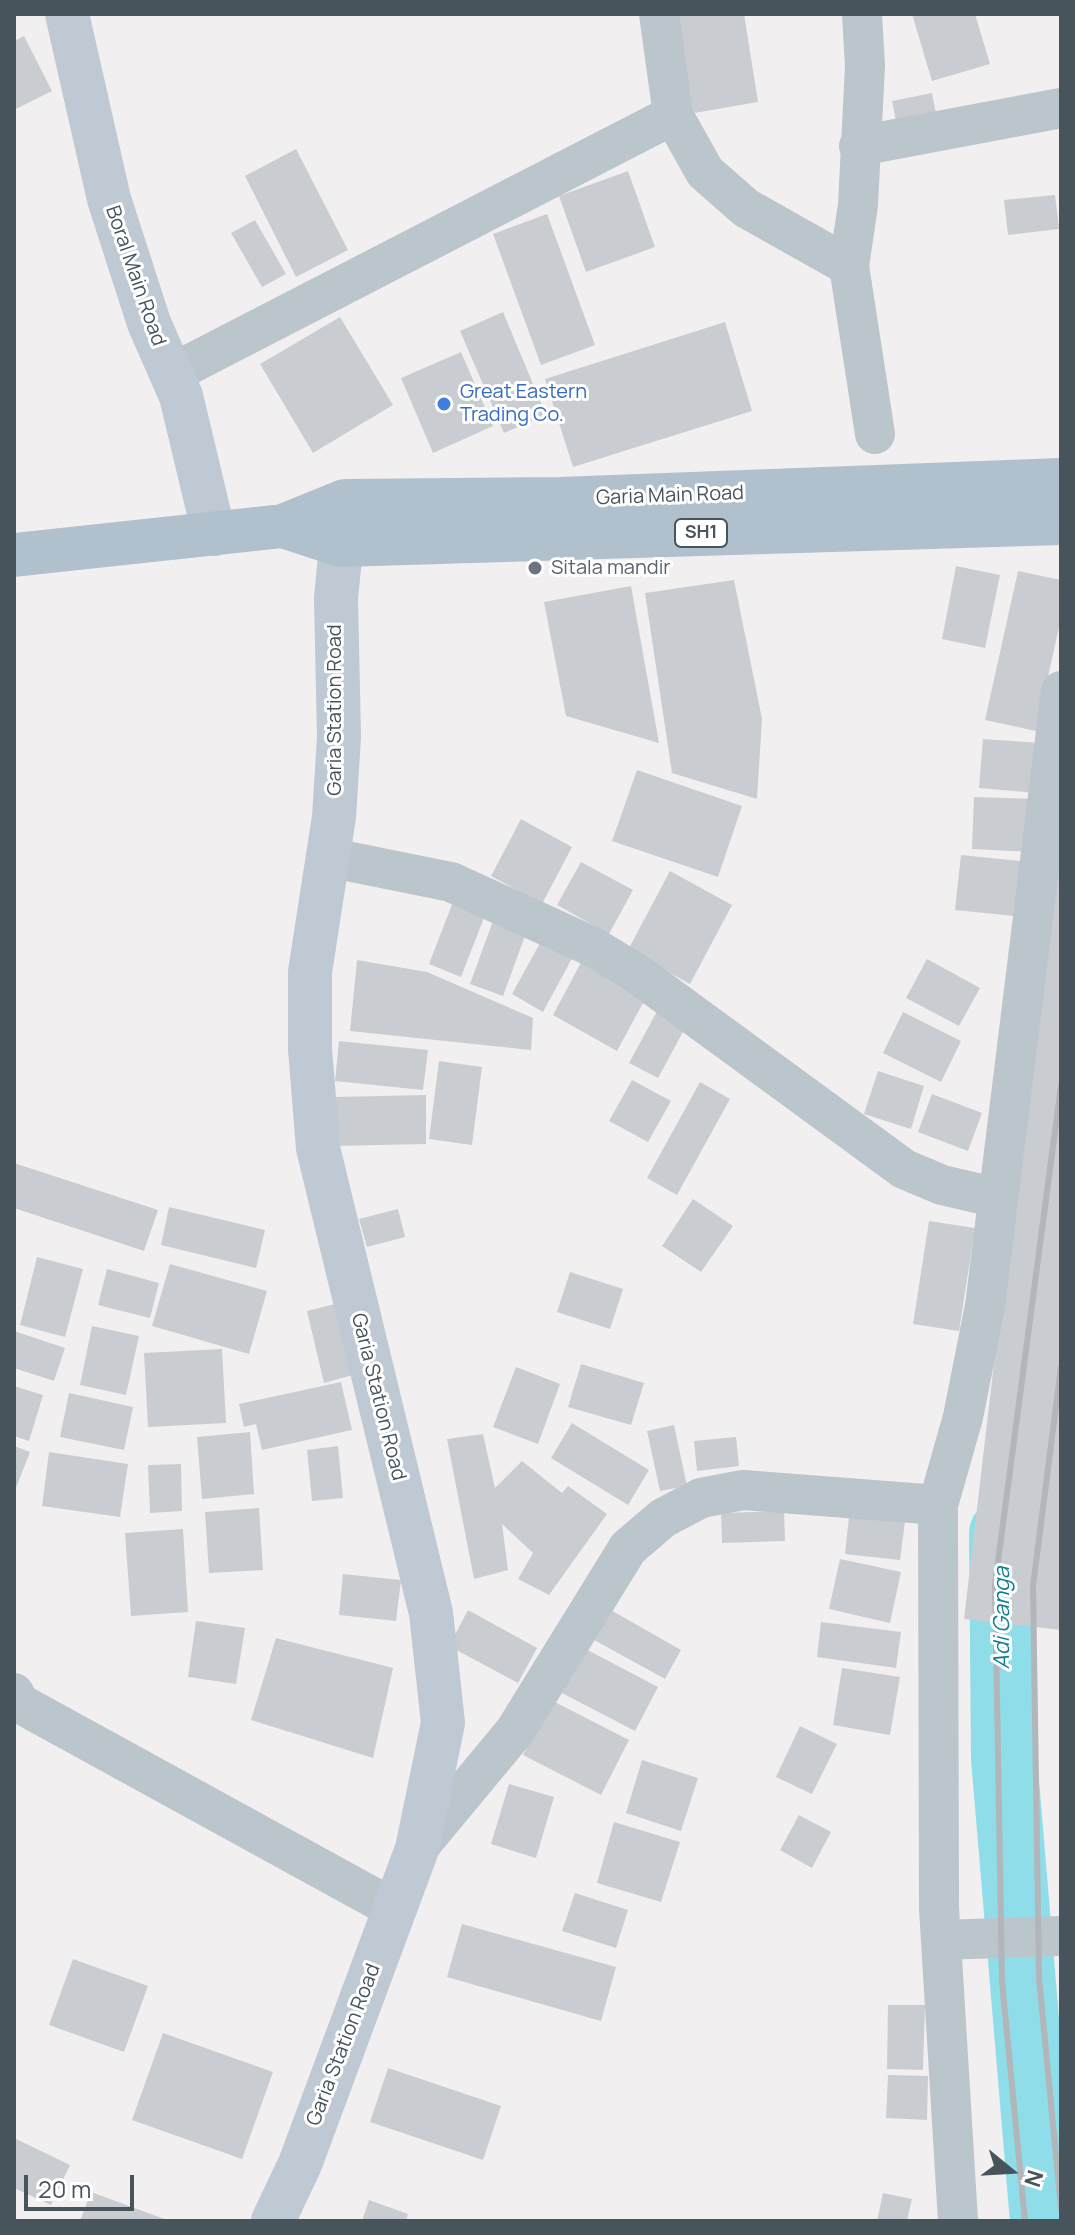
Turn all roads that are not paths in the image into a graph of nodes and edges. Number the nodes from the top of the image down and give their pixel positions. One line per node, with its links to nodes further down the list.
1 (67, 14): 8 (main road, Boral Main Road)
2 (659, 14): 5 (street)
3 (862, 14): 6 (street)
4 (1061, 108): 6 (street)
5 (673, 115): 7 (street); 8 (street)
6 (859, 146): 7 (street)
7 (849, 266): 9 (street)
8 (171, 374): 14 (main road, Boral Main Road)
9 (875, 434)
10 (1056, 480): 11 (main road, Garia Main Road / SH1); 12 (street)
11 (345, 501): 13 (main road, Garia Main Road / SH1); 15 (main road, Garia Station Road)
12 (1061, 522): 15 (main road, Garia Main Road / SH1)
13 (283, 526): 14 (main road, Garia Main Road / SH1); 15 (main road, Garia Main Road / SH1)
14 (214, 534): 16 (main road, Garia Main Road / SH1)
15 (341, 545): 18 (main road, Garia Station Road)
16 (14, 555)
17 (1061, 691): 19 (street)
18 (327, 857): 19 (street); 22 (main road, Garia Station Road)
19 (998, 1198): 20 (street)
20 (938, 1505): 22 (street); 25 (street)
21 (14, 1693): 23 (street)
22 (417, 1849): 23 (main road, Garia Station Road)
23 (396, 1910): 26 (main road, Garia Station Road)
24 (1061, 1936): 25 (street)
25 (941, 1940): 27 (street)
26 (273, 2221)
27 (958, 2221)

